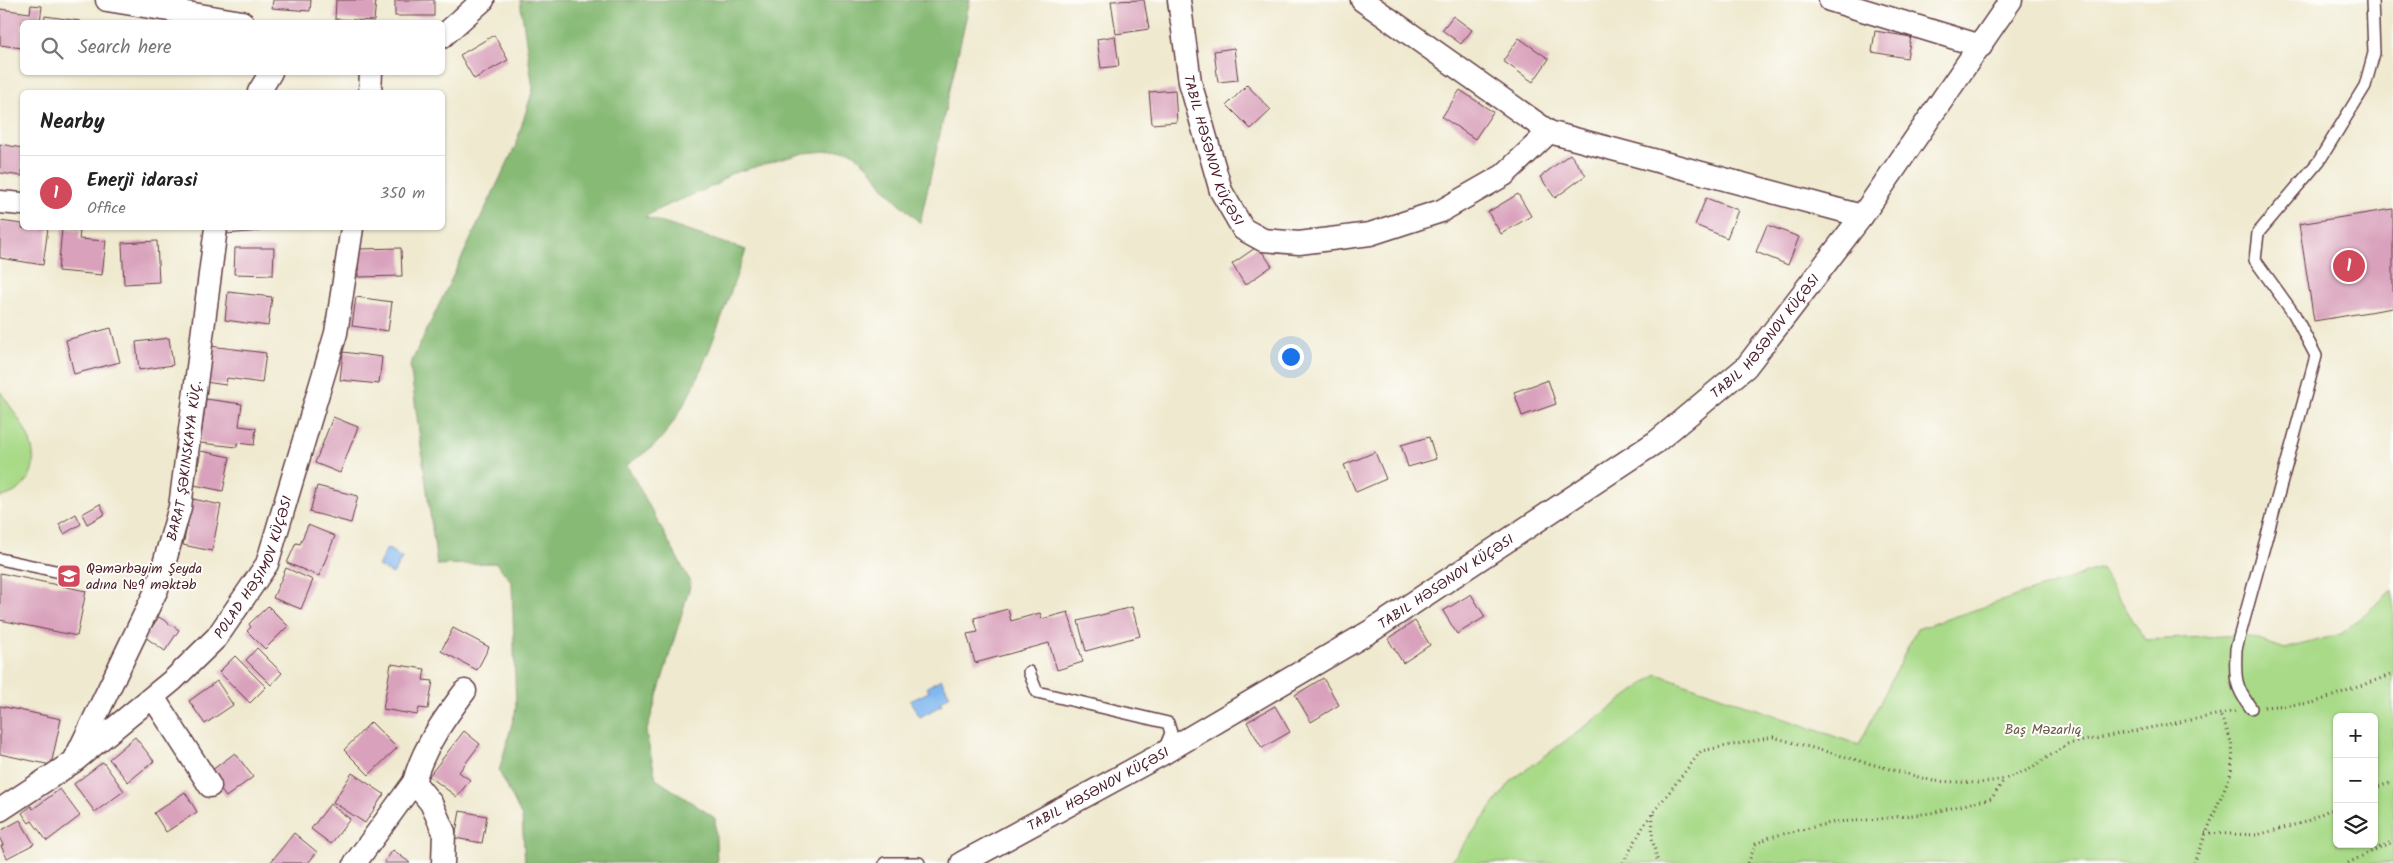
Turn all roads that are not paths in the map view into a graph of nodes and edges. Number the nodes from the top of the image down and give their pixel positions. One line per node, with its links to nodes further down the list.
1 (107, 0): 8 (street)
2 (483, 0): 9 (street)
3 (1179, 0): 15 (street, TABIL HƏSƏNOV KÜÇƏSI)
4 (1362, 0): 15 (street)
5 (1830, 0): 10 (street)
6 (2011, 0): 10 (street, TABIL HƏSƏNOV KÜÇƏSI)
7 (2372, 0): 24 (lane)
8 (230, 20)
9 (445, 34)
10 (1981, 46): 16 (street, TABIL HƏSƏNOV KÜÇƏSI)
11 (269, 75): 13 (street)
12 (370, 75): 14 (street)
13 (260, 90)
14 (370, 90)
15 (1550, 132): 16 (street)
16 (1862, 216): 25 (street, TABIL HƏSƏNOV KÜÇƏSI)
17 (212, 230): 26 (street, BARAT ŞƏKINSKAYA KÜÇ.)
18 (352, 230): 23 (street, POLAD HƏŞIMOV KÜÇƏSI)
19 (0, 559): 20 (lane)
20 (69, 574)
21 (1030, 672): 25 (lane)
22 (465, 691): 27 (street)
23 (153, 697): 26 (street, POLAD HƏŞIMOV KÜÇƏSI); 28 (street)
24 (2250, 708)
25 (1162, 754): 34 (street, TABIL HƏSƏNOV KÜÇƏSI)
26 (73, 762): 29 (street, POLAD HƏŞIMOV KÜÇƏSI)
27 (414, 782): 30 (street); 31 (street)
28 (210, 786)
29 (0, 810)
30 (355, 863)
31 (443, 863)
32 (884, 863): 33 (lane)
33 (919, 863)
34 (962, 863)

